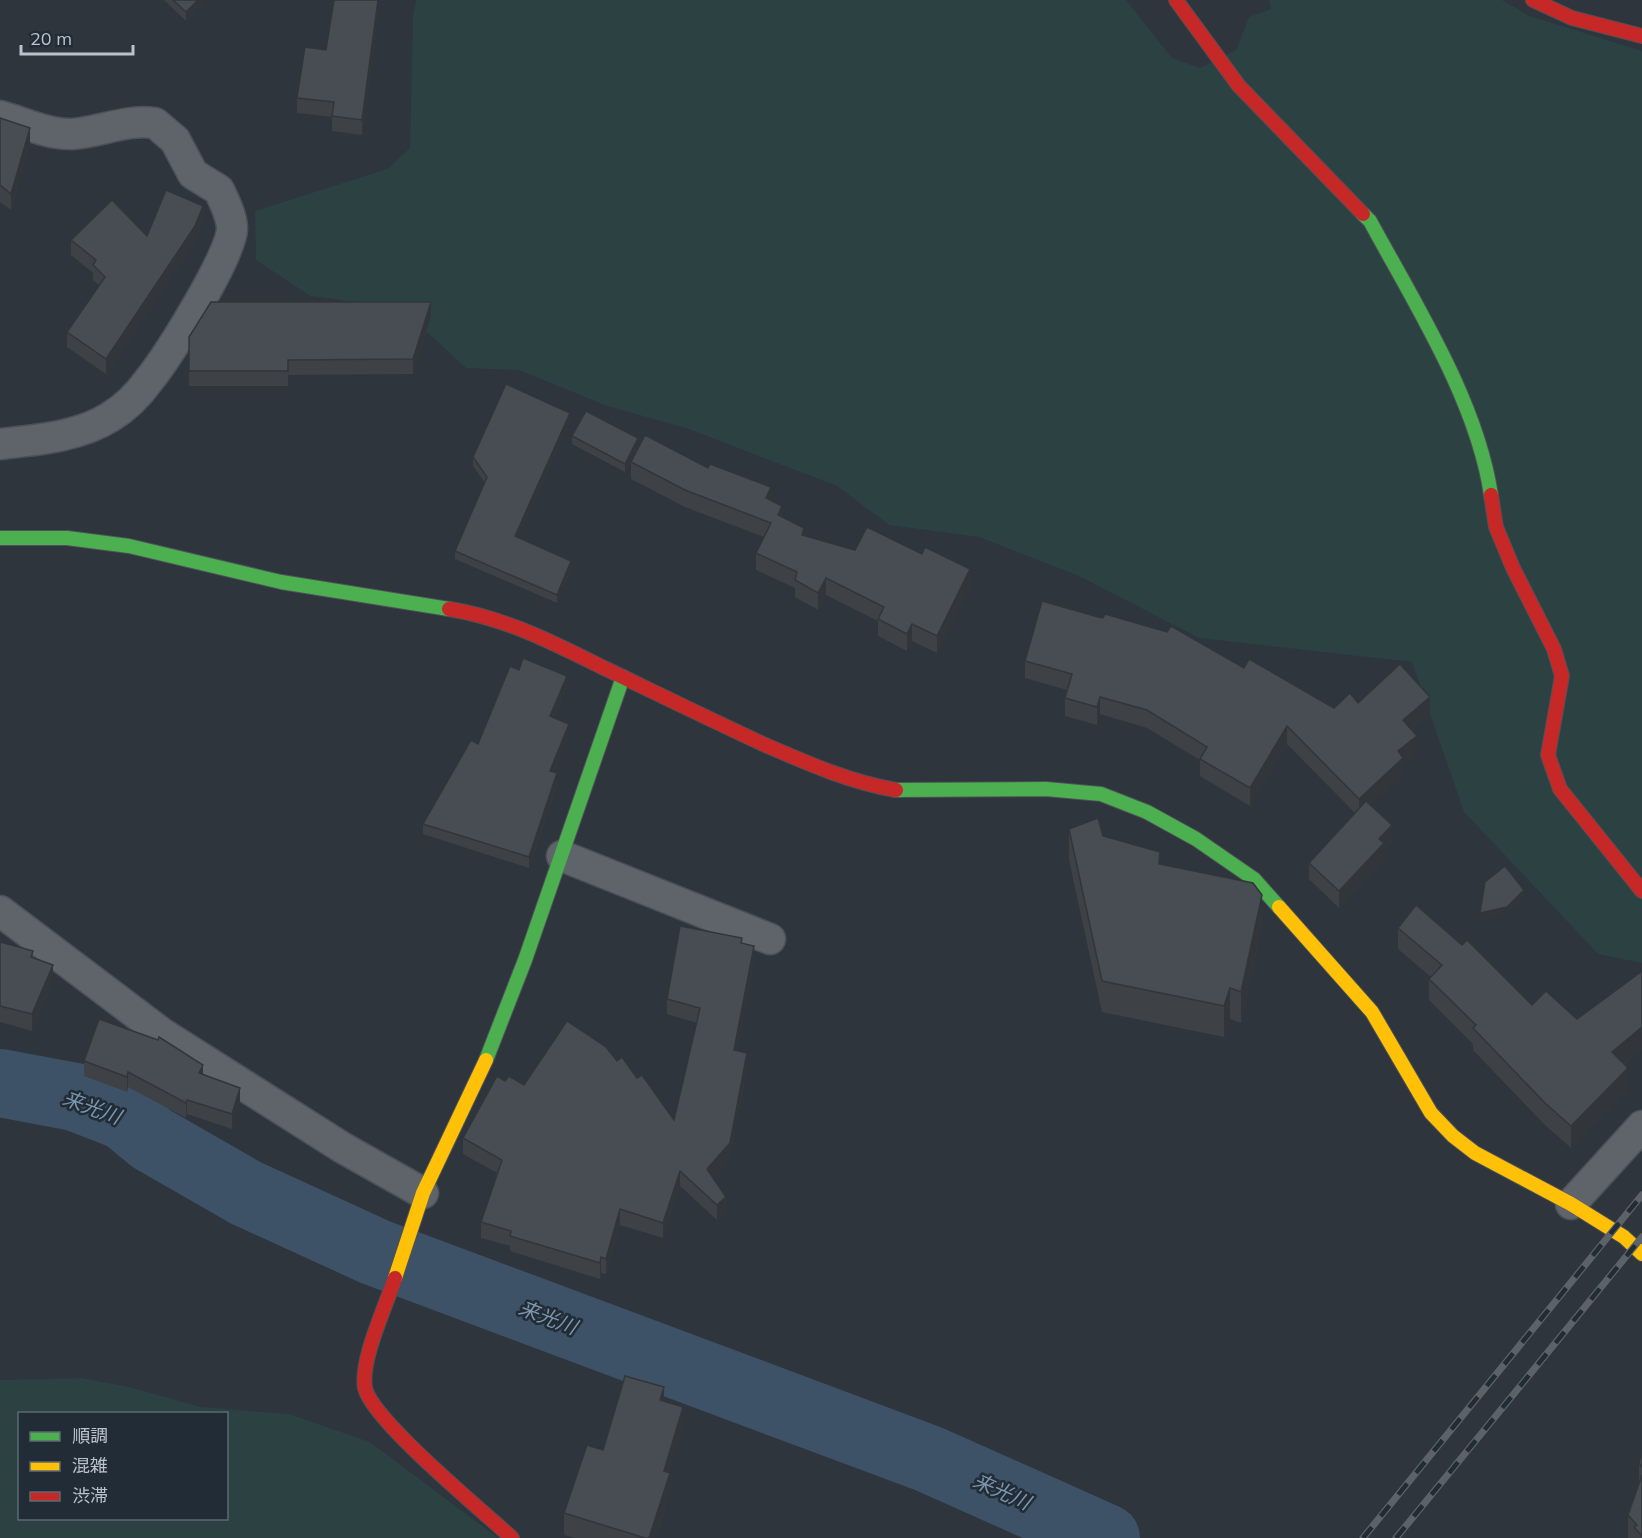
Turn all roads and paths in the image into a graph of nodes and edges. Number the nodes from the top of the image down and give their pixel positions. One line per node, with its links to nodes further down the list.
1 (1176, 0): 9 (street)
2 (1533, 0): 3 (street)
3 (1642, 36)
4 (0, 116): 5 (street)
5 (0, 444)
6 (0, 538): 7 (street)
7 (623, 677): 8 (street); 13 (street)
8 (562, 856): 11 (street); 14 (street)
9 (1642, 891)
10 (0, 911): 14 (street)
11 (770, 939)
12 (1642, 1126): 13 (street)
13 (1571, 1204): 15 (street)
14 (419, 1205): 16 (street)
15 (1642, 1254)
16 (512, 1538)

